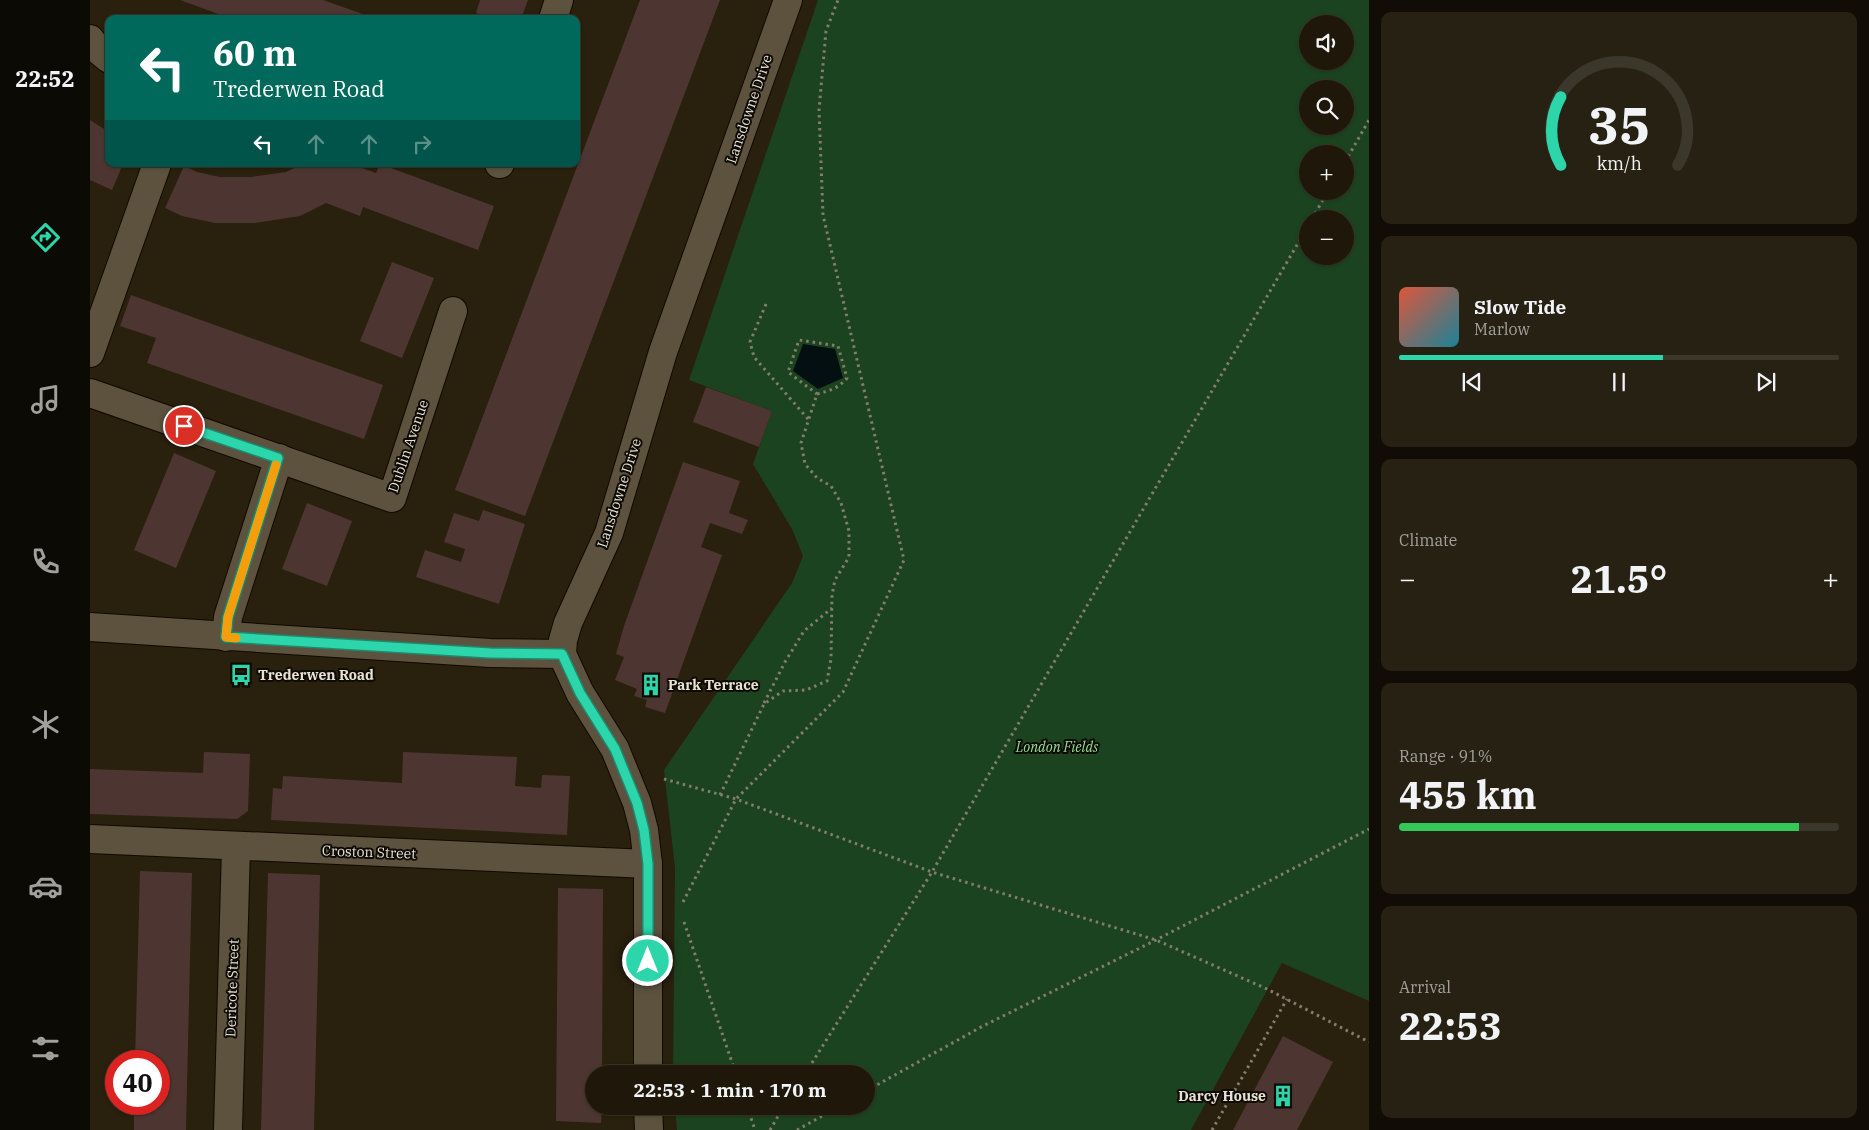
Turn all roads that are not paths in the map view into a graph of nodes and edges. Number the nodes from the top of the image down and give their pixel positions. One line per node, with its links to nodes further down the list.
1 (559, 0): 3 (street)
2 (788, 0): 13 (street, Lansdowne Drive)
3 (553, 15)
4 (90, 39): 5 (street)
5 (105, 55)
6 (156, 167): 8 (street)
7 (453, 310): 10 (street, Dublin Avenue)
8 (90, 353)
9 (90, 393): 10 (street, Dublin Avenue)
10 (278, 458): 12 (street)
11 (90, 627): 12 (street)
12 (226, 637): 13 (street)
13 (562, 654): 16 (street)
14 (90, 839): 15 (street, Croston Street)
15 (236, 847): 16 (street, Croston Street); 19 (street, Dericote Street)
16 (648, 864): 17 (street)
17 (648, 1065)
18 (648, 1115): 20 (street)
19 (228, 1130)
20 (649, 1130)

